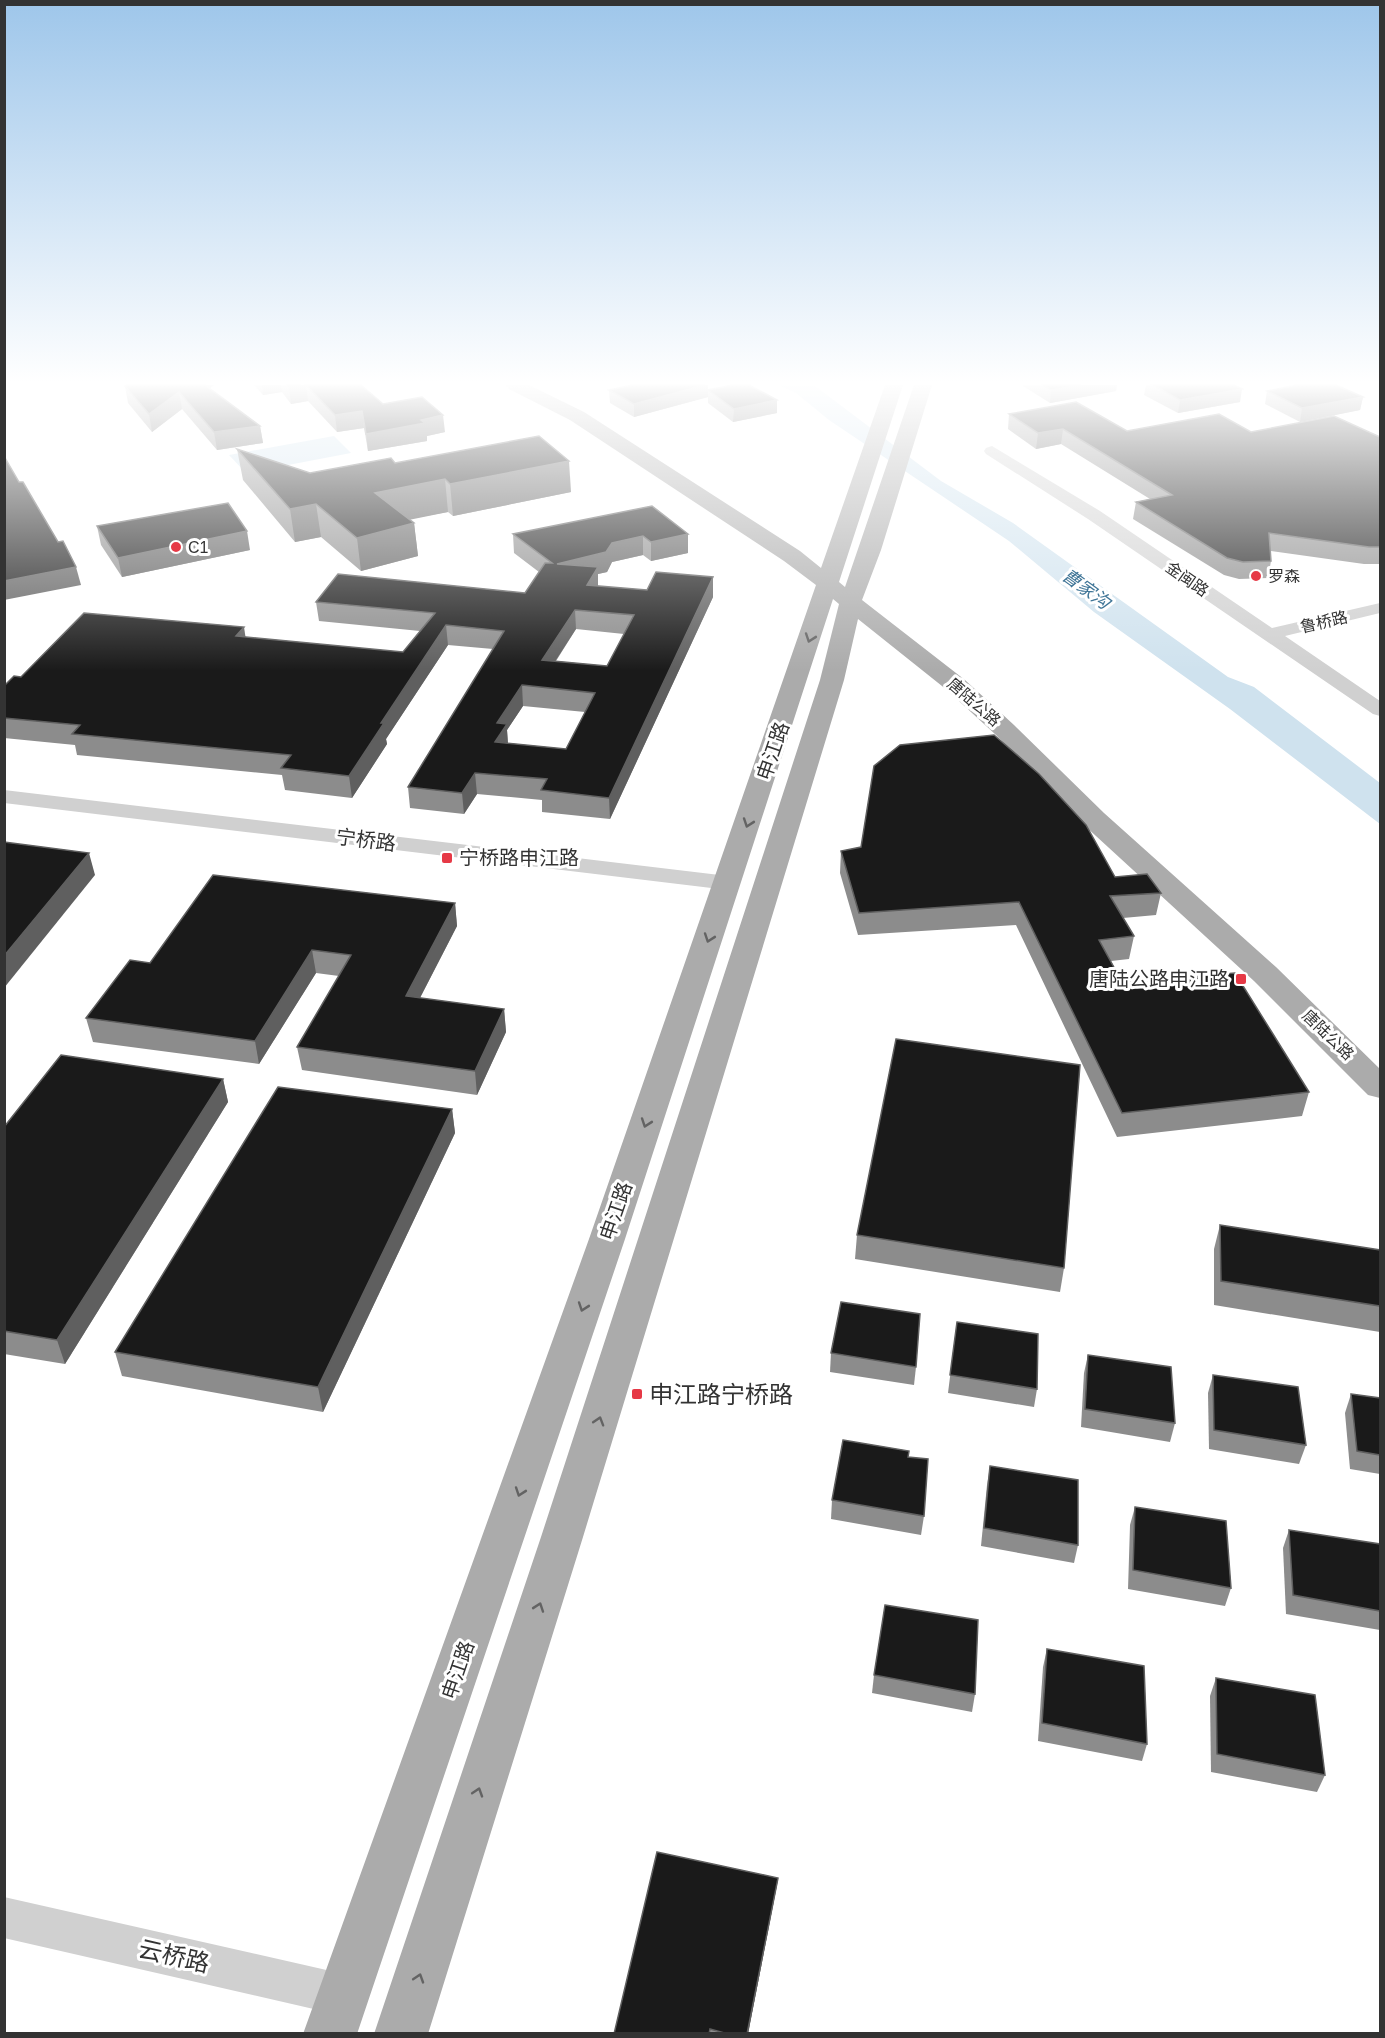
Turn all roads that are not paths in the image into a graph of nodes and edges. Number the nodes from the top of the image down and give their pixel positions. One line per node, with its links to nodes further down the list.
1 (675, 480): 6 (main road, 唐陆公路)
2 (698, 480): 6 (main road, 唐陆公路)
3 (862, 480): 6 (main road, 申江路)
4 (893, 480): 6 (main road, 申江路)
5 (1038, 480): 8 (street, 金闽路)
6 (842, 584): 11 (main road, 申江路, one-way to 11); 12 (main road, 唐陆公路); 13 (main road, 唐陆公路); 17 (main road, 申江路, one-way to 6)
7 (1380, 608): 8 (street, 鲁桥路)
8 (1267, 635): 9 (street, 金闽路)
9 (1380, 710)
10 (4, 796): 11 (street, 宁桥路)
11 (728, 883): 15 (main road, 申江路, one-way to 15)
12 (1380, 1065)
13 (1380, 1087)
14 (4, 1917): 15 (street, 云桥路)
15 (344, 1995): 16 (main road, 申江路)
16 (330, 2034)
17 (401, 2034)

